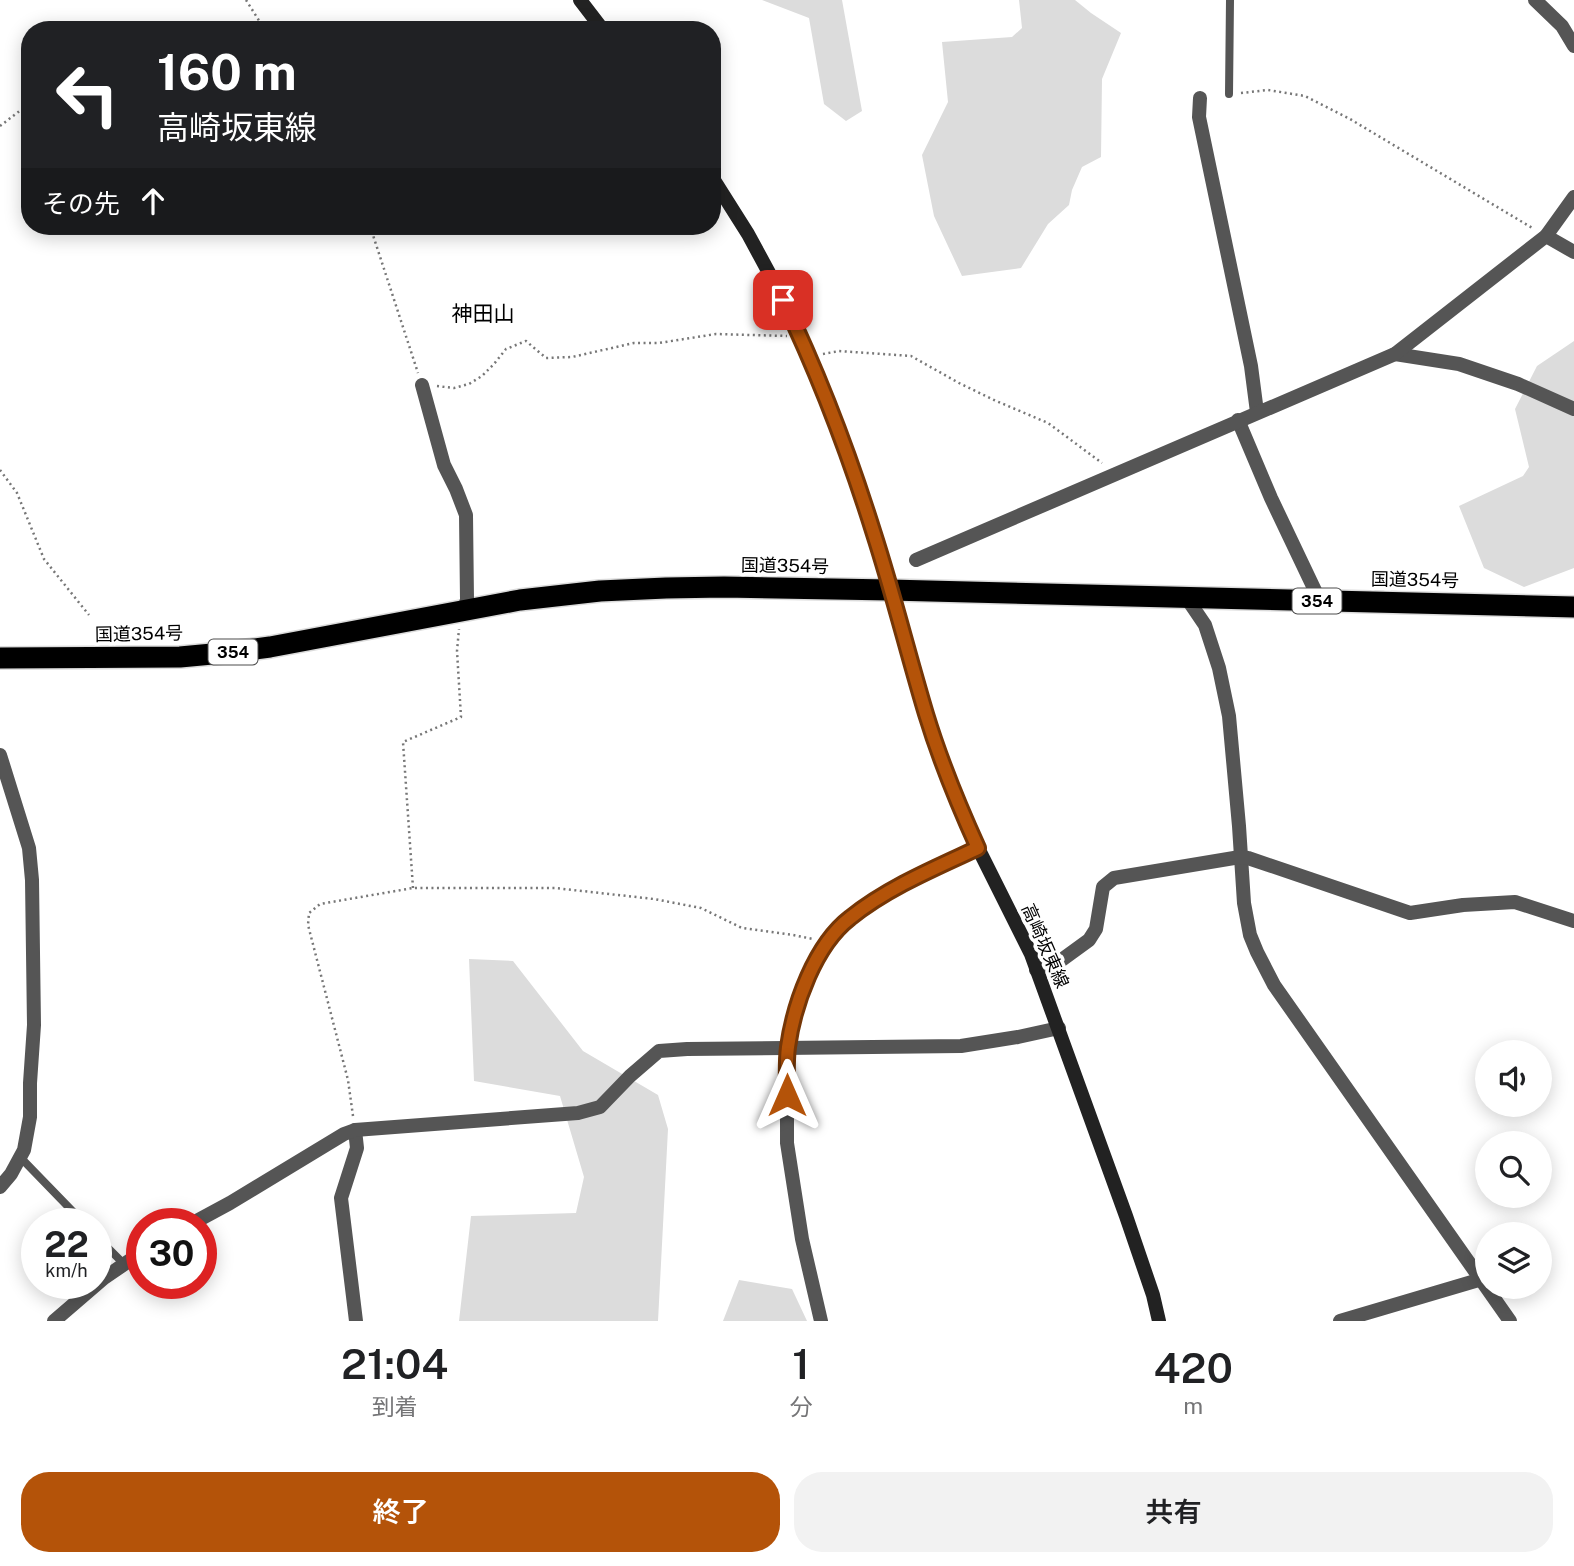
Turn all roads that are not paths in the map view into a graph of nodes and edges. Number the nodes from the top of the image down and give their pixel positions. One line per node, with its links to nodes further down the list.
1 (580, 0): 4 (main road)
2 (1230, 0): 6 (lane)
3 (1535, 0): 5 (street)
4 (596, 21)
5 (1574, 46)
6 (1229, 94)
7 (1200, 98): 15 (street)
8 (721, 191): 18 (main road, 高崎坂東線)
9 (1574, 197): 10 (street)
10 (1546, 236): 11 (street); 12 (street)
11 (1574, 252)
12 (1395, 354): 14 (street); 15 (street)
13 (422, 385): 22 (street)
14 (1574, 409)
15 (1256, 412): 16 (street)
16 (1238, 420): 17 (street); 20 (street)
17 (916, 560)
18 (890, 590): 19 (highway, 国道354号 / 354); 22 (highway, 国道354号 / 354); 25 (main road, 高崎坂東線)
19 (1186, 597): 20 (highway, 国道354号 / 354); 26 (street)
20 (1320, 601): 21 (highway, 国道354号 / 354)
21 (1574, 607)
22 (463, 612): 23 (highway, 国道354号 / 354)
23 (0, 658)
24 (0, 755): 32 (street)
25 (978, 848): 28 (main road, 高崎坂東線); 30 (street)
26 (1240, 857): 27 (street); 28 (street); 38 (street)
27 (1573, 920)
28 (1036, 970): 29 (main road, 高崎坂東線)
29 (1059, 1028): 30 (street); 44 (main road, 高崎坂東線)
30 (788, 1048): 31 (street); 43 (street)
31 (355, 1130): 35 (street); 42 (street)
32 (20, 1157): 33 (street); 34 (lane)
33 (0, 1187)
34 (69, 1208)
35 (217, 1210)
36 (112, 1252): 37 (lane)
37 (124, 1264): 41 (street)
38 (1475, 1269)
39 (1475, 1281): 45 (street)
40 (1495, 1299): 46 (street)
41 (54, 1321)
42 (356, 1321)
43 (821, 1321)
44 (1159, 1321)
45 (1340, 1321)
46 (1510, 1321)

